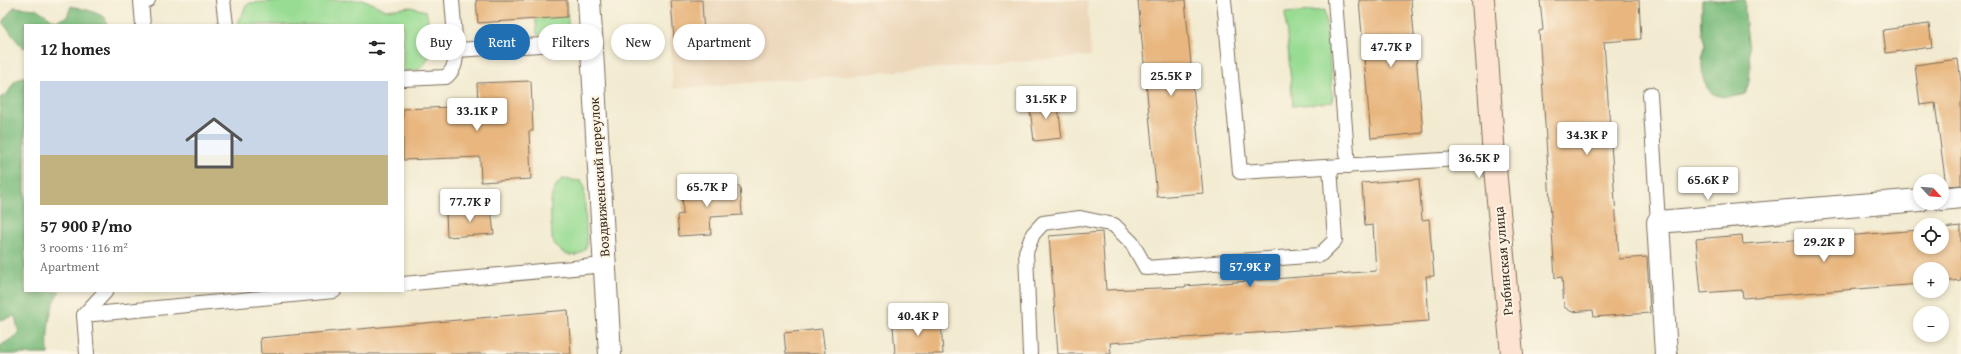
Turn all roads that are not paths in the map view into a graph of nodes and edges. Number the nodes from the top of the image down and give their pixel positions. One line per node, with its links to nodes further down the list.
1 (148, 0): 8 (lane)
2 (223, 0): 9 (lane)
3 (452, 0): 10 (lane)
4 (589, 0): 11 (street, Воздвиженский переулок)
5 (1224, 0): 20 (lane)
6 (1334, 0): 19 (lane)
7 (1483, 0): 18 (main road, Рыбинская улица)
8 (143, 24)
9 (226, 24)
10 (454, 24)
11 (590, 24)
12 (538, 45): 13 (lane)
13 (466, 49)
14 (456, 60): 16 (lane)
15 (592, 60): 25 (street, Воздвиженский переулок)
16 (404, 79)
17 (1650, 94): 24 (lane)
18 (1494, 157): 19 (lane); 33 (main road, Рыбинская улица)
19 (1348, 166): 20 (lane)
20 (1330, 167): 32 (lane)
21 (1961, 197): 22 (street)
22 (1949, 198)
23 (1913, 201): 24 (street)
24 (1658, 222): 34 (street)
25 (605, 265): 26 (lane); 31 (street, Воздвиженский переулок)
26 (404, 284)
27 (105, 292): 29 (lane)
28 (324, 292): 29 (lane)
29 (84, 315): 30 (lane)
30 (87, 354)
31 (610, 354)
32 (1030, 354)
33 (1512, 354)
34 (1666, 354)

